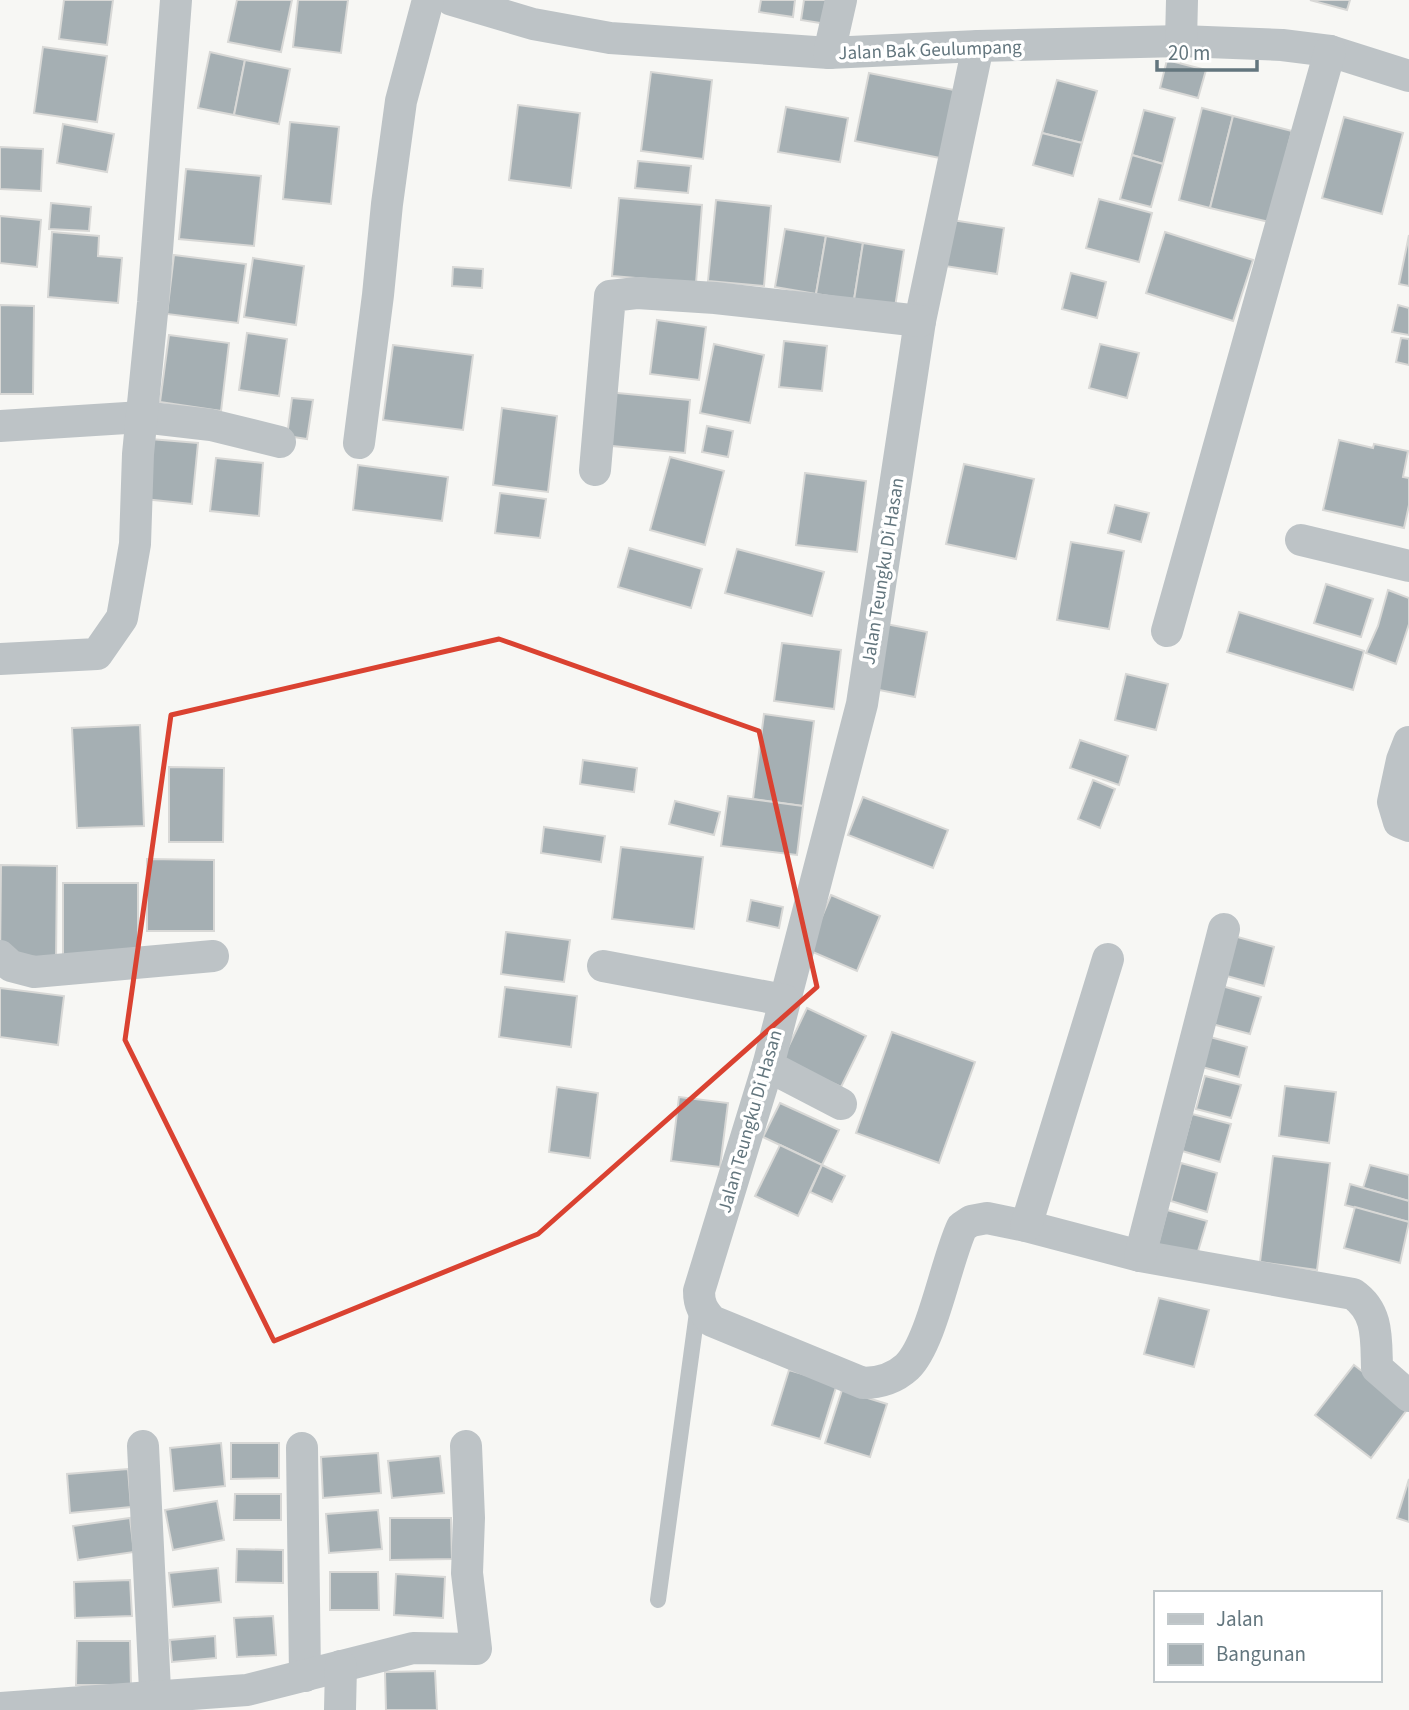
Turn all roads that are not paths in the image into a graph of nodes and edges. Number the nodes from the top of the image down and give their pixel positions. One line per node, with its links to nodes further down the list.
1 (176, 0): 12 (street)
2 (428, 0): 15 (street)
3 (452, 0): 9 (street, Jalan Bak Geulumpang)
4 (841, 0): 9 (street)
5 (1182, 0): 6 (street)
6 (1181, 41): 7 (street, Jalan Bak Geulumpang); 8 (street, Jalan Bak Geulumpang)
7 (978, 46): 9 (street, Jalan Bak Geulumpang); 11 (street, Jalan Teungku Di Hasan)
8 (1330, 51): 10 (street, Jalan Bak Geulumpang); 19 (street)
9 (830, 53)
10 (1409, 76)
11 (920, 321): 16 (street); 28 (street, Jalan Teungku Di Hasan)
12 (142, 417): 13 (street); 14 (street); 20 (street)
13 (0, 426)
14 (279, 442)
15 (359, 443)
16 (595, 470)
17 (1301, 540): 18 (street)
18 (1409, 566)
19 (1167, 631)
20 (0, 659)
21 (1409, 742): 22 (street)
22 (1409, 826)
23 (1224, 929): 32 (street)
24 (0, 956): 25 (street)
25 (213, 956)
26 (1108, 959): 31 (street)
27 (603, 966): 28 (street)
28 (783, 1000): 29 (street, Jalan Teungku Di Hasan)
29 (768, 1066): 30 (street); 33 (street, Jalan Teungku Di Hasan)
30 (841, 1104)
31 (1026, 1226): 32 (street); 33 (street)
32 (1140, 1256): 34 (street)
33 (699, 1300): 38 (lane)
34 (1409, 1396)
35 (143, 1446): 41 (street)
36 (466, 1446): 39 (street)
37 (302, 1448): 40 (street)
38 (657, 1600)
39 (341, 1666): 40 (street); 43 (street)
40 (305, 1675): 41 (street)
41 (156, 1703): 42 (street)
42 (0, 1708)
43 (340, 1710)

